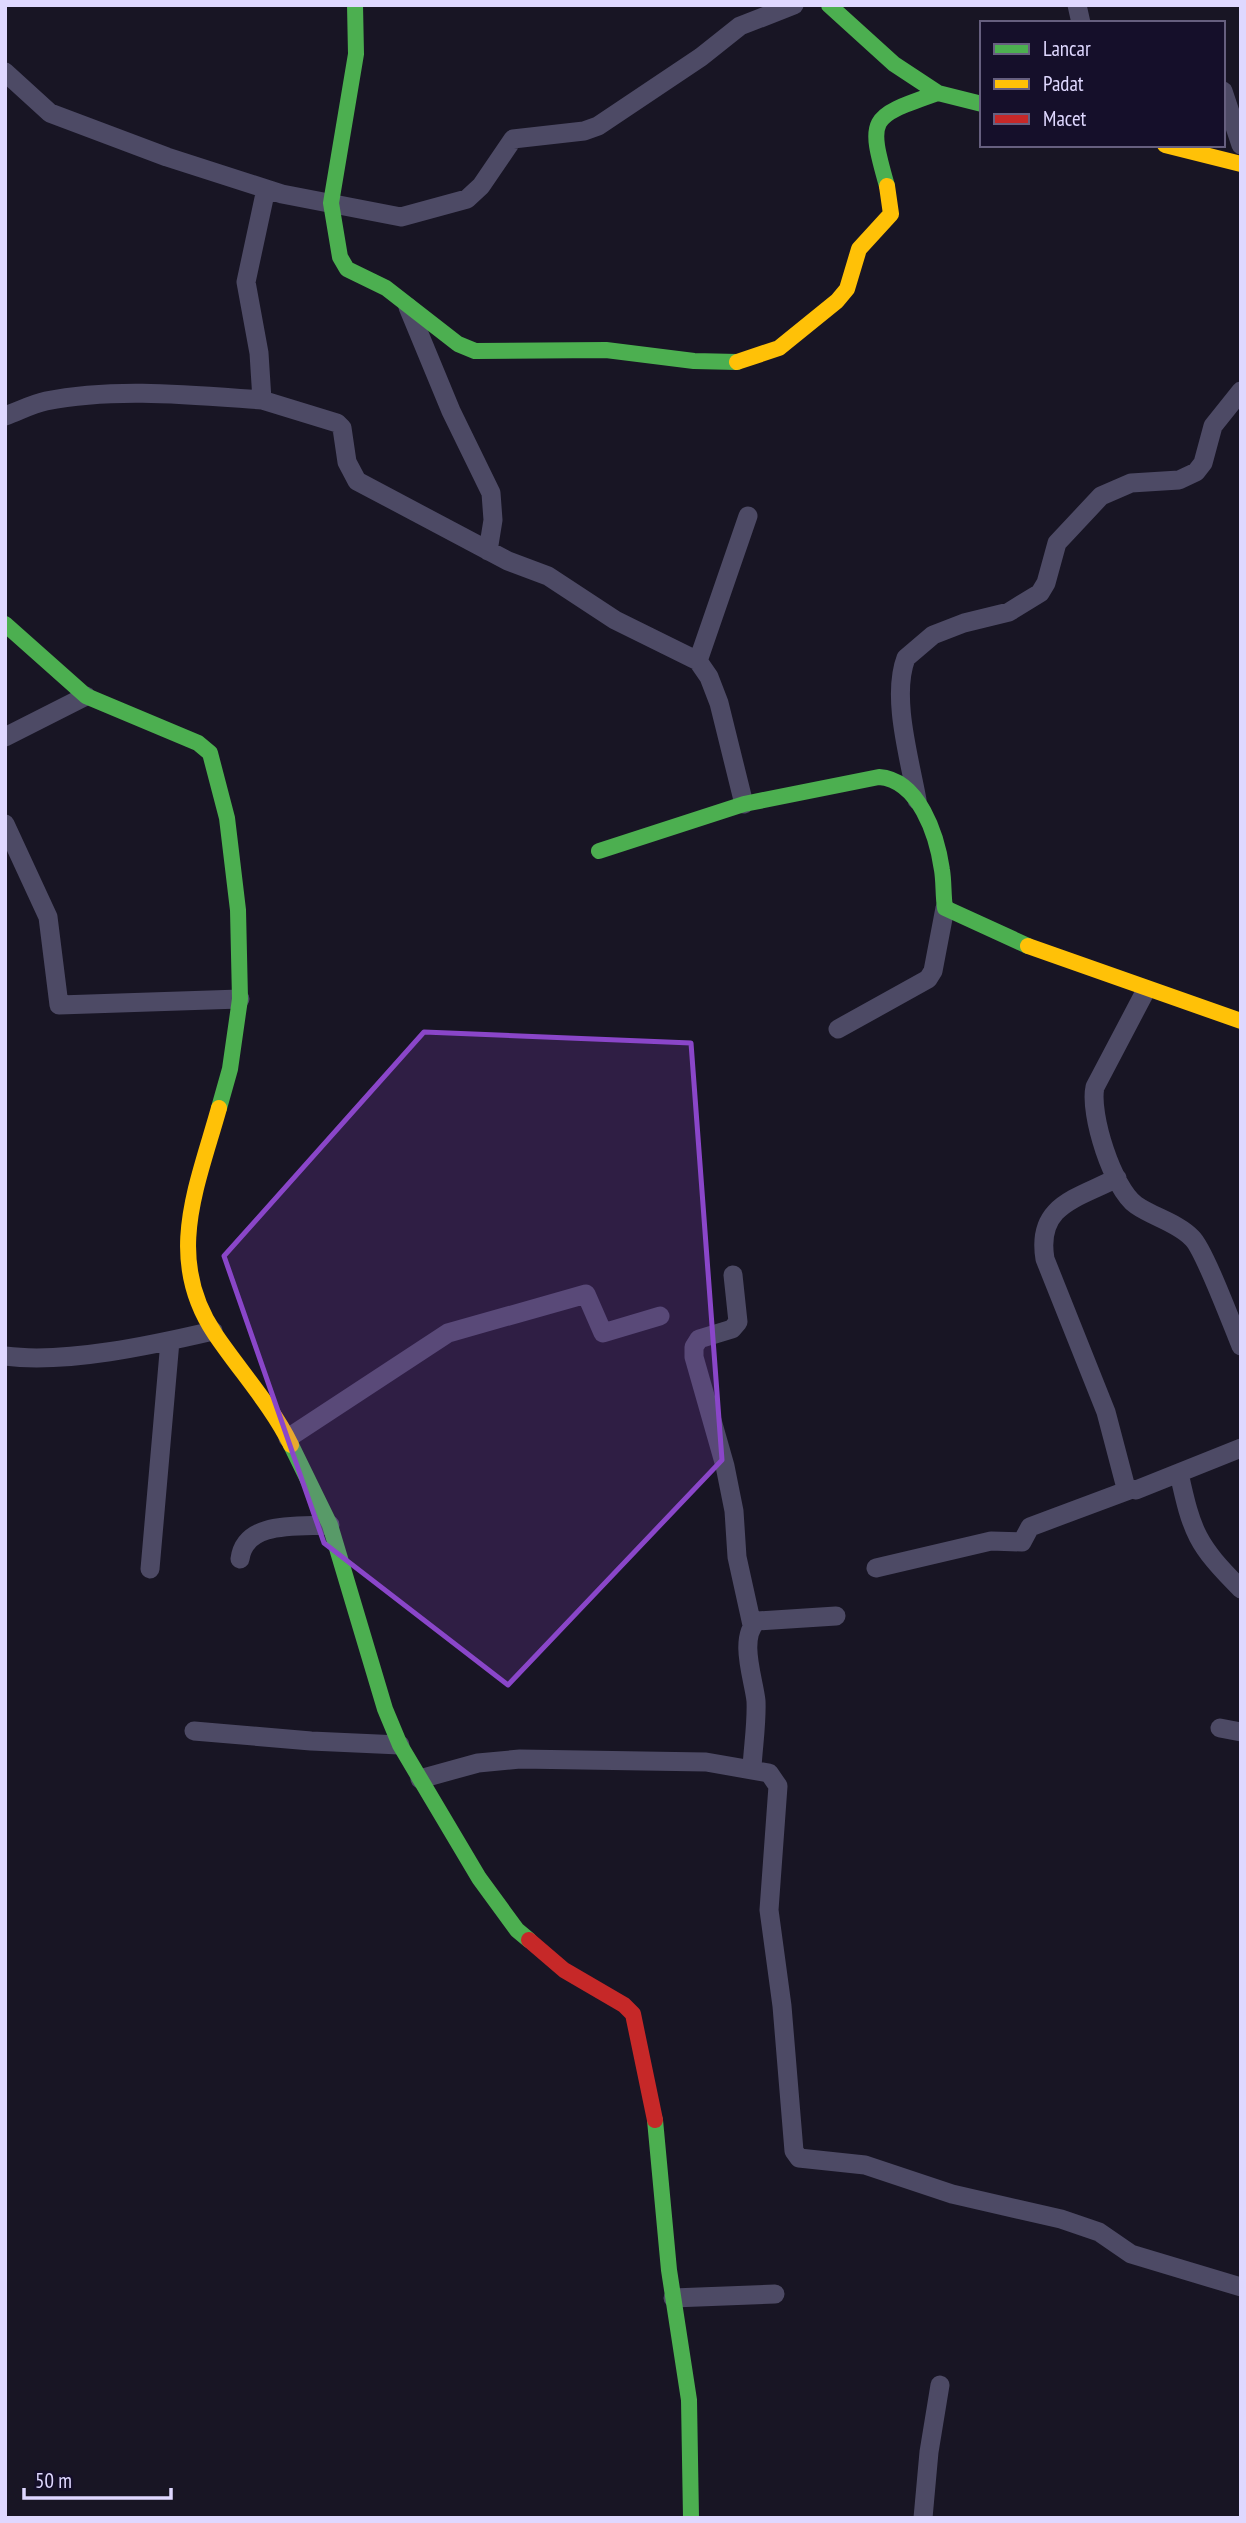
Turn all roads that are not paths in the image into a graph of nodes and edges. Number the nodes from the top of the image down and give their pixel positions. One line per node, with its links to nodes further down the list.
1 (355, 5): 12 (street)
2 (794, 5): 12 (street)
3 (829, 5): 5 (street)
4 (5, 72): 11 (street)
5 (938, 93): 7 (street); 13 (street)
6 (1225, 97): 8 (street)
7 (980, 104)
8 (1241, 145)
9 (1174, 147): 10 (street)
10 (1241, 164)
11 (266, 189): 12 (street); 15 (street)
12 (331, 203): 13 (street)
13 (404, 300): 18 (street)
14 (1241, 391): 23 (street)
15 (262, 400): 16 (street); 18 (street)
16 (5, 416)
17 (748, 516): 20 (street)
18 (488, 551): 20 (street)
19 (5, 625): 21 (street)
20 (698, 661): 24 (street)
21 (86, 696): 22 (street); 29 (street)
22 (5, 737)
23 (917, 800): 24 (street); 27 (street)
24 (744, 804): 26 (street)
25 (5, 824): 29 (street)
26 (599, 851)
27 (945, 908): 28 (street); 31 (street)
28 (1146, 990): 30 (street); 32 (street)
29 (240, 999): 35 (street)
30 (1241, 1021)
31 (838, 1029)
32 (1117, 1178): 37 (street); 42 (street)
33 (733, 1275): 49 (street)
34 (660, 1316): 39 (street)
35 (213, 1331): 36 (street); 39 (street)
36 (170, 1341): 38 (street); 46 (street)
37 (1241, 1346)
38 (5, 1356)
39 (288, 1438): 43 (street)
40 (1241, 1448): 41 (street)
41 (1179, 1473): 42 (street); 47 (street)
42 (1129, 1490): 45 (street)
43 (330, 1525): 44 (street); 53 (street)
44 (240, 1559)
45 (876, 1568)
46 (150, 1569)
47 (1241, 1589)
48 (835, 1615): 49 (street)
49 (752, 1625): 54 (street)
50 (1220, 1728): 52 (street)
51 (194, 1731): 53 (street)
52 (1241, 1732)
53 (400, 1745): 55 (street)
54 (752, 1768): 55 (street); 56 (street)
55 (420, 1779): 58 (street)
56 (1241, 2287)
57 (775, 2294): 58 (street)
58 (673, 2298): 60 (street)
59 (940, 2385): 61 (street)
60 (691, 2518)
61 (923, 2518)

